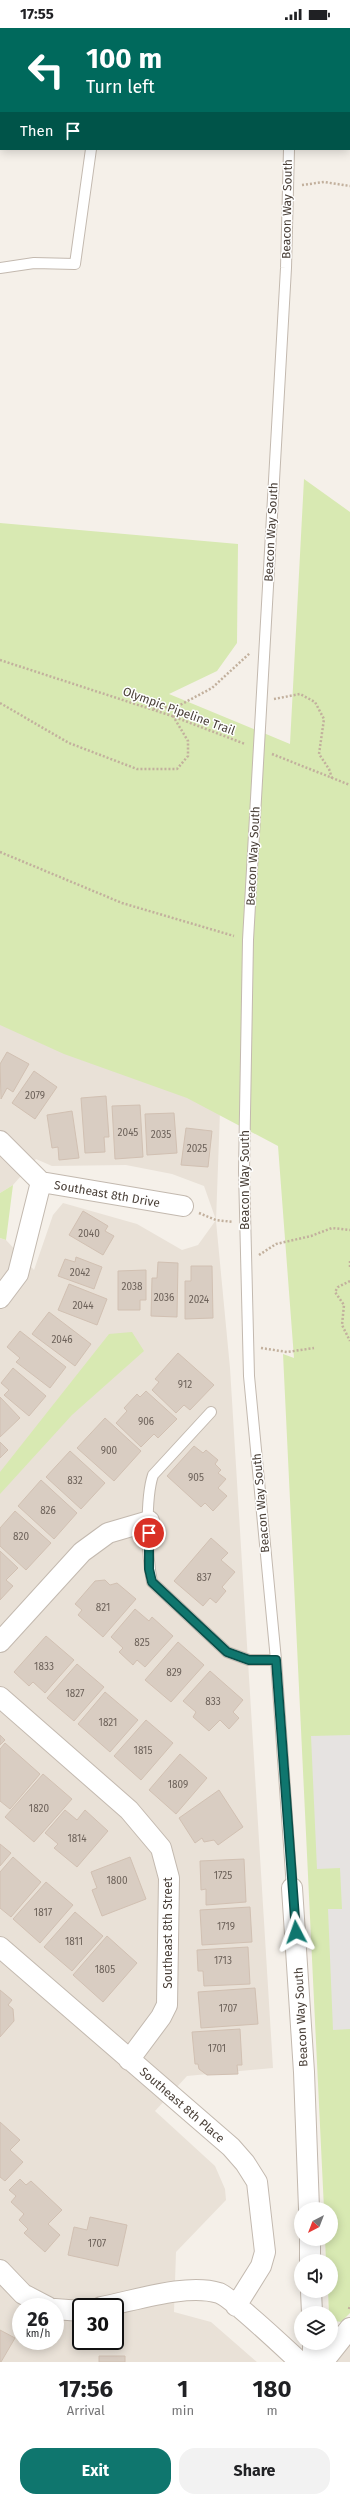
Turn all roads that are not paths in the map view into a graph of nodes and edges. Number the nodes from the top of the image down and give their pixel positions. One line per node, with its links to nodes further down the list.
1 (91, 150): 3 (lane)
2 (288, 150): 11 (lane, Beacon Way South)
3 (0, 268)
4 (0, 1141): 5 (street, Southeast 8th Drive)
5 (41, 1182): 6 (street, Southeast 8th Drive); 7 (street)
6 (183, 1206)
7 (0, 1298)
8 (211, 1412): 9 (lane)
9 (149, 1520): 10 (street); 11 (lane)
10 (0, 1642)
11 (276, 1660): 13 (lane, Beacon Way South)
12 (0, 1697): 15 (street, Southeast 8th Street)
13 (292, 1888): 16 (street, Beacon Way South)
14 (0, 1947): 15 (street, Southeast 8th Place)
15 (129, 2060): 20 (street, Southeast 8th Place)
16 (309, 2202)
17 (0, 2270): 18 (street)
18 (31, 2298)
19 (124, 2303): 20 (street)
20 (236, 2306): 23 (street)
21 (350, 2328): 25 (street)
22 (313, 2350): 24 (street)
23 (300, 2362)
24 (313, 2362)
25 (323, 2362)

